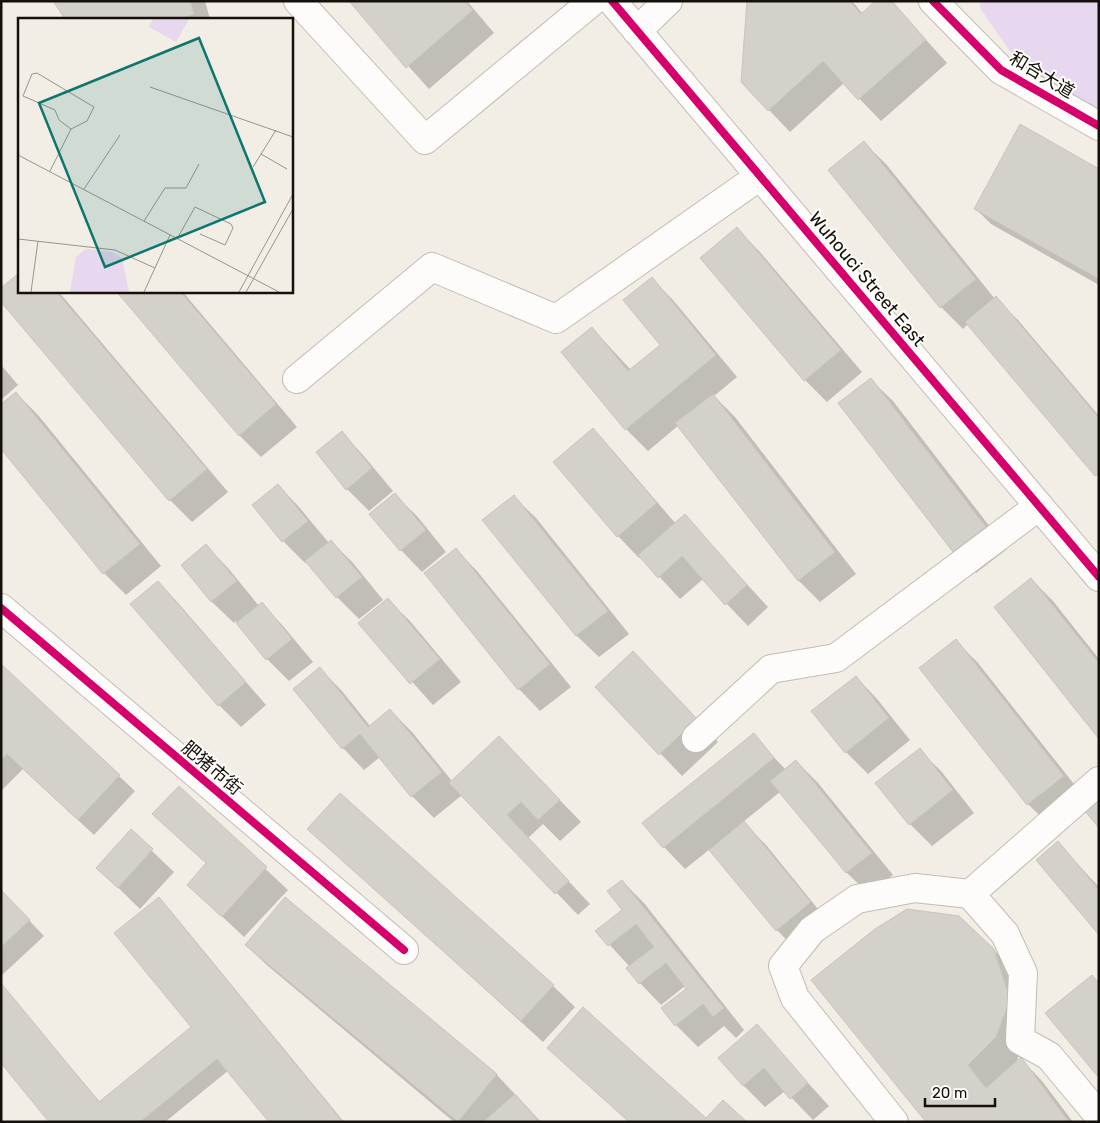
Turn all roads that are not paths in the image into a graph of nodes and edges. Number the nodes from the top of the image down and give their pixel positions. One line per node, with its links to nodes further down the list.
1 (298, 1): 2 (street)
2 (593, 1)
3 (612, 1): 6 (street, Wuhouci Street East)
4 (668, 1): 6 (street)
5 (934, 1): 7 (street, 和合大道)
6 (637, 31): 8 (street, Wuhouci Street East)
7 (1099, 126)
8 (760, 176): 9 (street); 10 (street, Wuhouci Street East)
9 (297, 379)
10 (1039, 506): 11 (street, Wuhouci Street East); 13 (street)
11 (1099, 577)
12 (1, 608): 16 (street, 肥猪市街)
13 (696, 738)
14 (1099, 781): 15 (street)
15 (970, 894): 17 (street); 18 (street)
16 (404, 950)
17 (1099, 1116)
18 (894, 1122)

